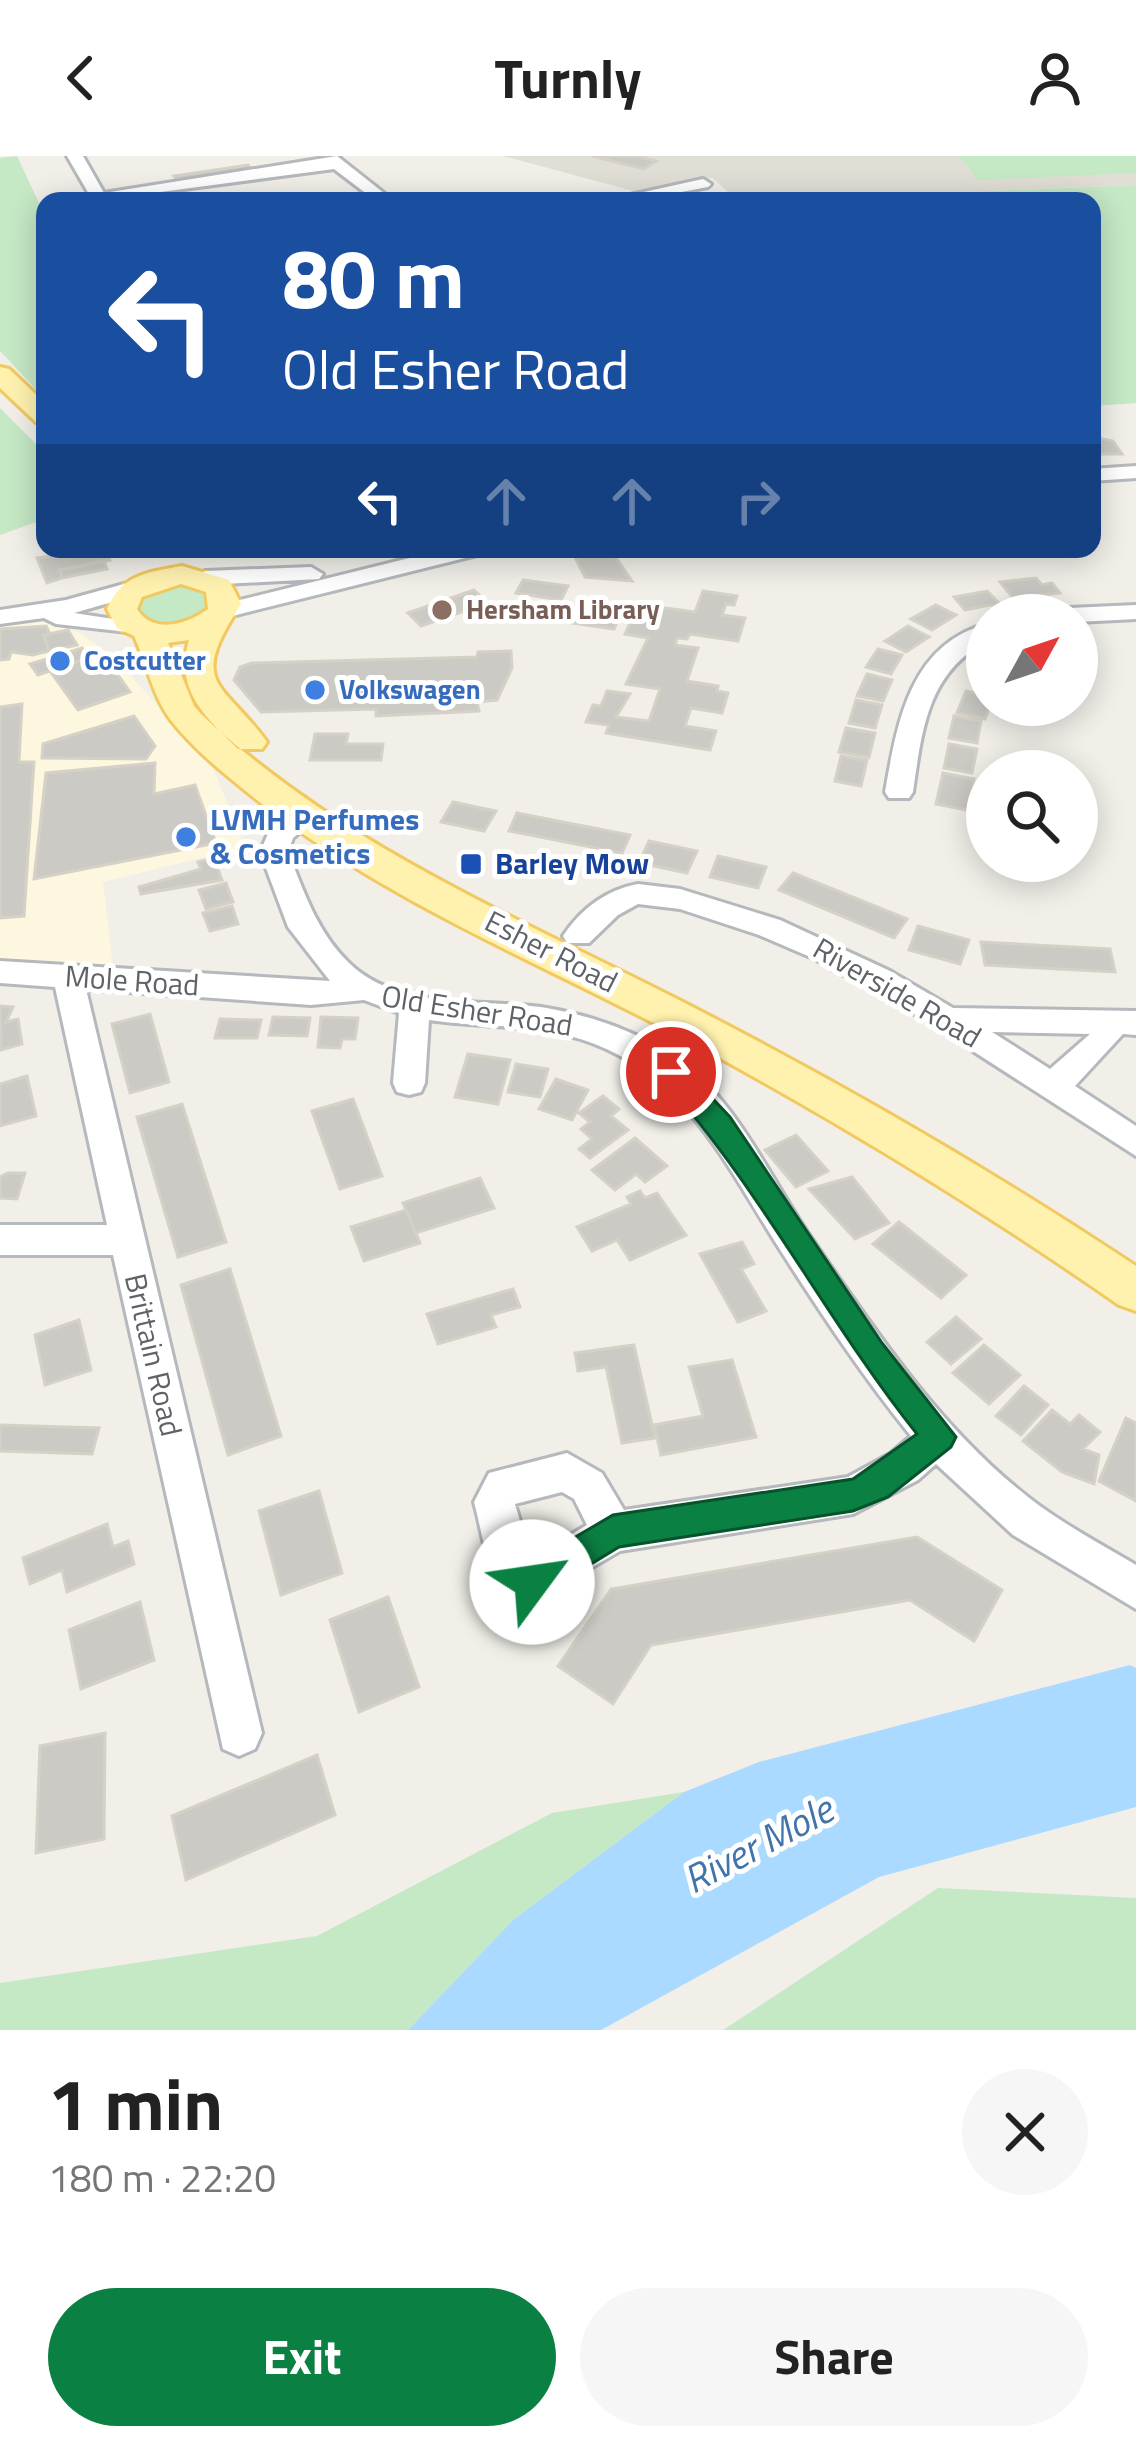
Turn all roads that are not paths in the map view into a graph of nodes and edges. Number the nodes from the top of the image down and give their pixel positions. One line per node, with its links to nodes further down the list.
1 (75, 156): 4 (street)
2 (332, 160): 5 (street); 6 (street)
3 (703, 184): 7 (street)
4 (95, 192)
5 (146, 192)
6 (374, 192)
7 (674, 192)
8 (0, 374): 10 (main road)
9 (0, 404): 11 (main road)
10 (36, 408)
11 (36, 438)
12 (1101, 475): 13 (street)
13 (1134, 476)
14 (147, 558): 19 (main road)
15 (189, 558): 18 (main road)
16 (435, 558): 17 (street)
17 (377, 572): 18 (street); 23 (street)
18 (202, 578): 19 (main road); 23 (main road)
19 (139, 586): 22 (street); 24 (main road, Esher Road)
20 (1136, 612): 21 (street)
21 (1098, 614)
22 (12, 616): 24 (street)
23 (218, 617): 24 (main road); 28 (main road, Esher Road)
24 (142, 630): 27 (main road, Esher Road)
25 (966, 640): 26 (street)
26 (898, 792)
27 (304, 817): 29 (street, Old Esher Road); 43 (main road, Esher Road)
28 (578, 936): 35 (street, Riverside Road); 42 (main road, Esher Road)
29 (319, 953): 32 (street, Old Esher Road); 33 (street)
30 (0, 972): 31 (street, Mole Road)
31 (68, 976): 33 (street, Mole Road); 41 (street, Brittain Road)
32 (361, 990): 33 (street, Mole Road); 34 (street, Old Esher Road)
33 (264, 992)
34 (417, 1005): 37 (street); 44 (street, Old Esher Road)
35 (946, 1019): 36 (street); 38 (street, Riverside Road)
36 (1125, 1023): 38 (street)
37 (409, 1083)
38 (1052, 1088): 39 (street, Riverside Road)
39 (1136, 1143)
40 (0, 1240): 41 (street)
41 (127, 1240): 47 (street, Brittain Road)
42 (1136, 1256)
43 (1136, 1291)
44 (939, 1437): 45 (street); 46 (street, Old Esher Road)
45 (613, 1532)
46 (1136, 1588)
47 (239, 1733)

